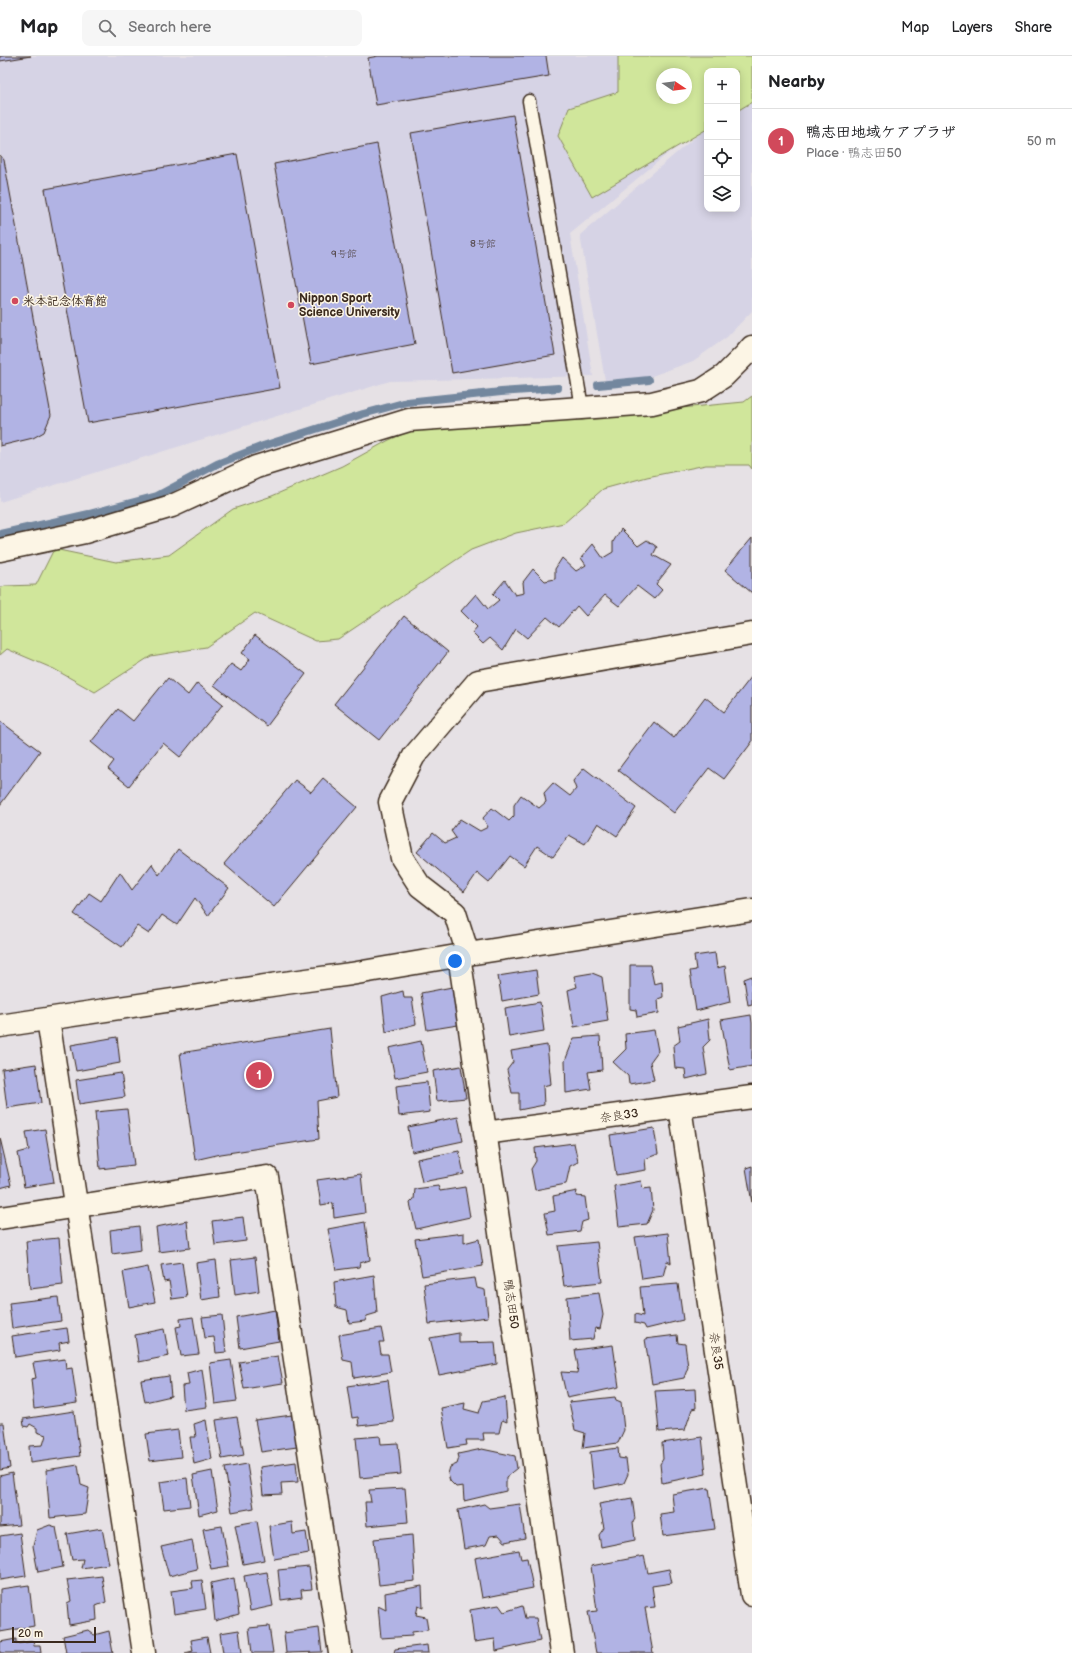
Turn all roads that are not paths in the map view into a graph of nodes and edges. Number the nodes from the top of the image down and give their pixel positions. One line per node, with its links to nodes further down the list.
1 (529, 102): 3 (lane)
2 (752, 346): 3 (street)
3 (582, 407): 4 (street)
4 (0, 550)
5 (752, 634): 7 (street, 鴨志田50)
6 (752, 910): 7 (street)
7 (463, 954): 8 (street); 12 (street, 鴨志田50)
8 (48, 1019): 9 (street); 13 (street)
9 (0, 1026)
10 (752, 1097): 11 (street, 奈良33)
11 (680, 1107): 12 (street, 奈良33); 15 (street, 奈良35)
12 (485, 1133): 18 (street, 鴨志田50)
13 (77, 1206): 14 (street); 16 (street); 17 (street)
14 (0, 1218)
15 (752, 1595)
16 (144, 1653)
17 (340, 1653)
18 (562, 1653)

